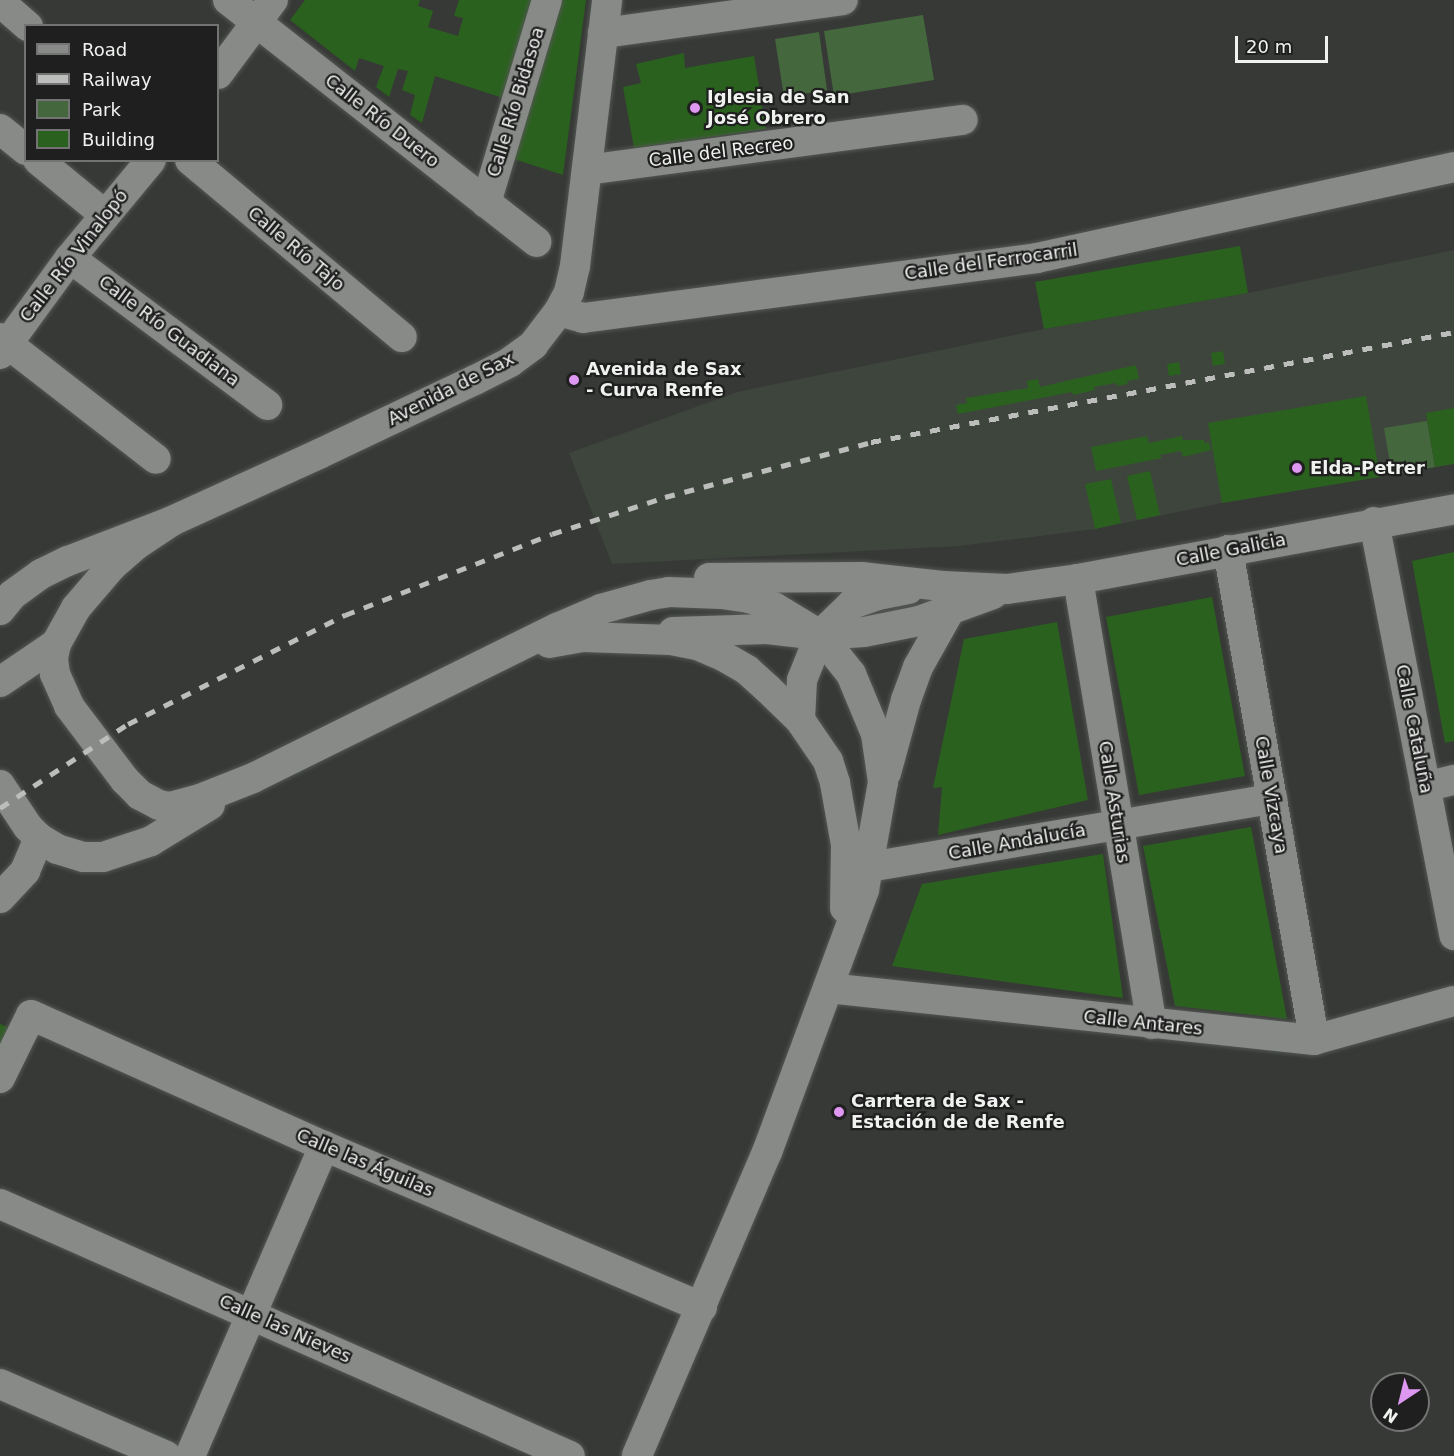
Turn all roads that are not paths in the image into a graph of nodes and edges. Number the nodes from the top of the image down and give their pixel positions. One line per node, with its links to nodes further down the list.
1 (228, 0): 6 (street, Calle Río Duero)
2 (547, 0): 18 (street, Calle Río Bidasoa)
3 (607, 0): 8 (street, Avenida de Sax)
4 (843, 0): 8 (street)
5 (0, 2): 7 (street)
6 (265, 11): 9 (street); 18 (street, Calle Río Duero)
7 (26, 24)
8 (603, 33): 17 (street, Avenida de Sax)
9 (219, 73)
10 (963, 120): 17 (street, Calle del Recreo)
11 (0, 129): 12 (street)
12 (24, 148)
13 (40, 162): 19 (street)
14 (149, 162): 19 (street, Calle Río Vinalopó)
15 (192, 162): 23 (street, Calle Río Tajo)
16 (1454, 167): 22 (street, Calle del Ferrocarril)
17 (587, 170): 22 (street, Avenida de Sax)
18 (486, 203): 20 (street, Calle Río Duero)
19 (105, 215): 21 (street, Calle Río Vinalopó)
20 (537, 242)
21 (70, 258): 24 (street, Calle Río Vinalopó); 25 (street, Calle Río Guadiana)
22 (559, 312): 28 (street, Avenida de Sax)
23 (402, 337)
24 (2, 345): 26 (street)
25 (267, 405)
26 (156, 459)
27 (1454, 509): 29 (street, Calle Galicia)
28 (172, 521): 34 (street); 37 (street)
29 (1374, 522): 30 (street, Calle Galicia); 45 (street, Calle Cataluña)
30 (1228, 550): 31 (street, Calle Galicia); 46 (street, Calle Vizcaya)
31 (1078, 579): 33 (street, Calle Galicia); 47 (street, Calle Asturias)
32 (669, 592): 33 (street); 35 (street); 38 (street)
33 (947, 598): 35 (street); 43 (street)
34 (0, 610)
35 (820, 635): 36 (street); 40 (street); 43 (street)
36 (650, 637): 38 (street); 40 (street)
37 (56, 644): 39 (street); 41 (street)
38 (517, 650): 41 (street)
39 (0, 682)
40 (800, 720): 52 (street)
41 (253, 778): 48 (street)
42 (1454, 780): 45 (street)
43 (883, 782): 49 (street)
44 (0, 785): 48 (street)
45 (1425, 787): 51 (street, Calle Cataluña)
46 (1272, 799): 47 (street, Calle Andalucía); 55 (street, Calle Vizcaya)
47 (1118, 825): 49 (street, Calle Andalucía); 54 (street, Calle Asturias)
48 (39, 838): 50 (street)
49 (869, 867): 52 (street)
50 (0, 898)
51 (1454, 935)
52 (832, 978): 54 (street, Calle Antares); 59 (street)
53 (1454, 1000): 55 (street, Calle Antares)
54 (1152, 1024): 55 (street, Calle Antares)
55 (1314, 1040)
56 (0, 1078): 57 (street, Calle las Águilas)
57 (324, 1146): 59 (street, Calle las Águilas); 60 (street)
58 (0, 1203): 60 (street, Calle las Nieves)
59 (702, 1307): 65 (street)
60 (252, 1313): 63 (street); 64 (street, Calle las Nieves)
61 (0, 1384): 62 (street)
62 (166, 1456)
63 (190, 1456)
64 (570, 1456)
65 (637, 1456)

